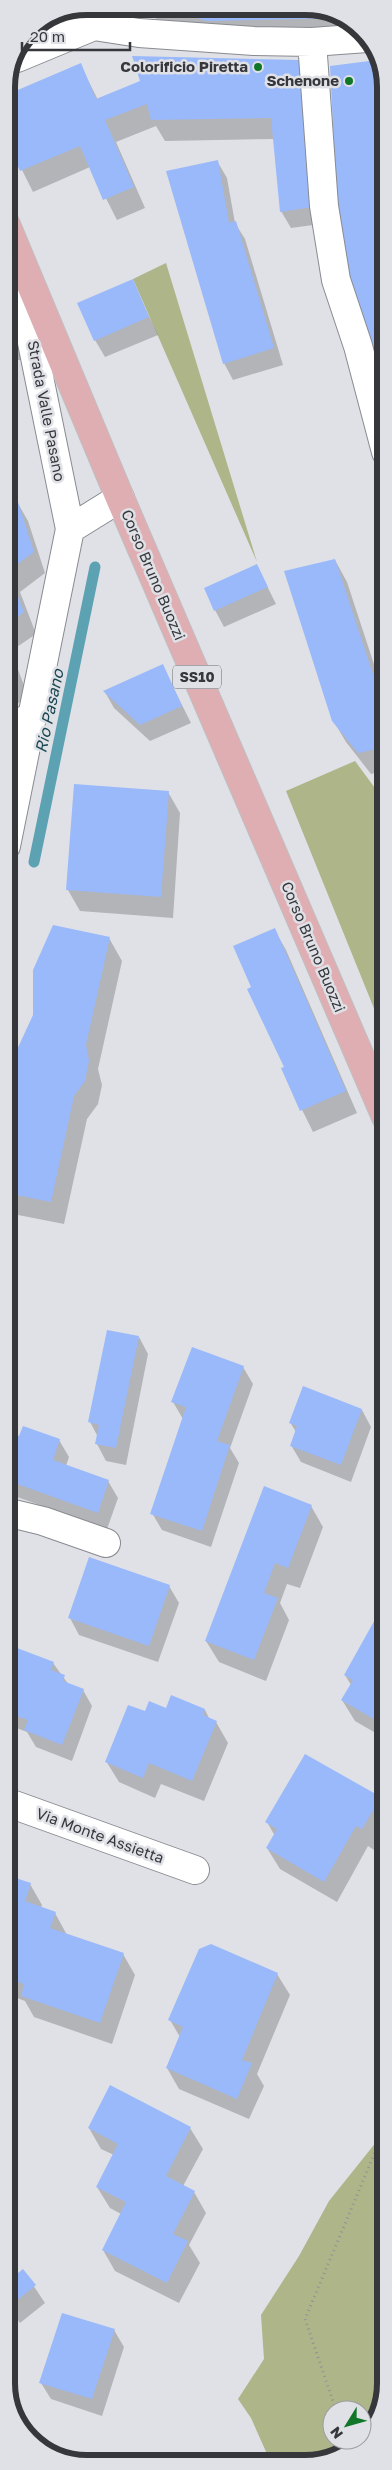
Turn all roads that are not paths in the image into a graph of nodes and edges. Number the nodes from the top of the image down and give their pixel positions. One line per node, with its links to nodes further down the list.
1 (61, 21): 2 (street)
2 (95, 26): 4 (street); 5 (street)
3 (358, 39): 4 (street)
4 (312, 42): 8 (street)
5 (23, 56)
6 (15, 247): 9 (main road, Corso Bruno Buozzi / SS10)
7 (15, 264): 10 (street, Strada Valle Pasano)
8 (377, 418)
9 (120, 498): 10 (street); 14 (main road, Corso Bruno Buozzi / SS10)
10 (70, 529): 11 (street, Strada Valle Pasano)
11 (32, 716): 12 (street); 13 (street, Strada Valle Pasano)
12 (15, 726)
13 (15, 801)
14 (377, 1096)
15 (15, 1514): 16 (street)
16 (106, 1543)
17 (15, 1805): 18 (street, Via Monte Assietta)
18 (194, 1870)

